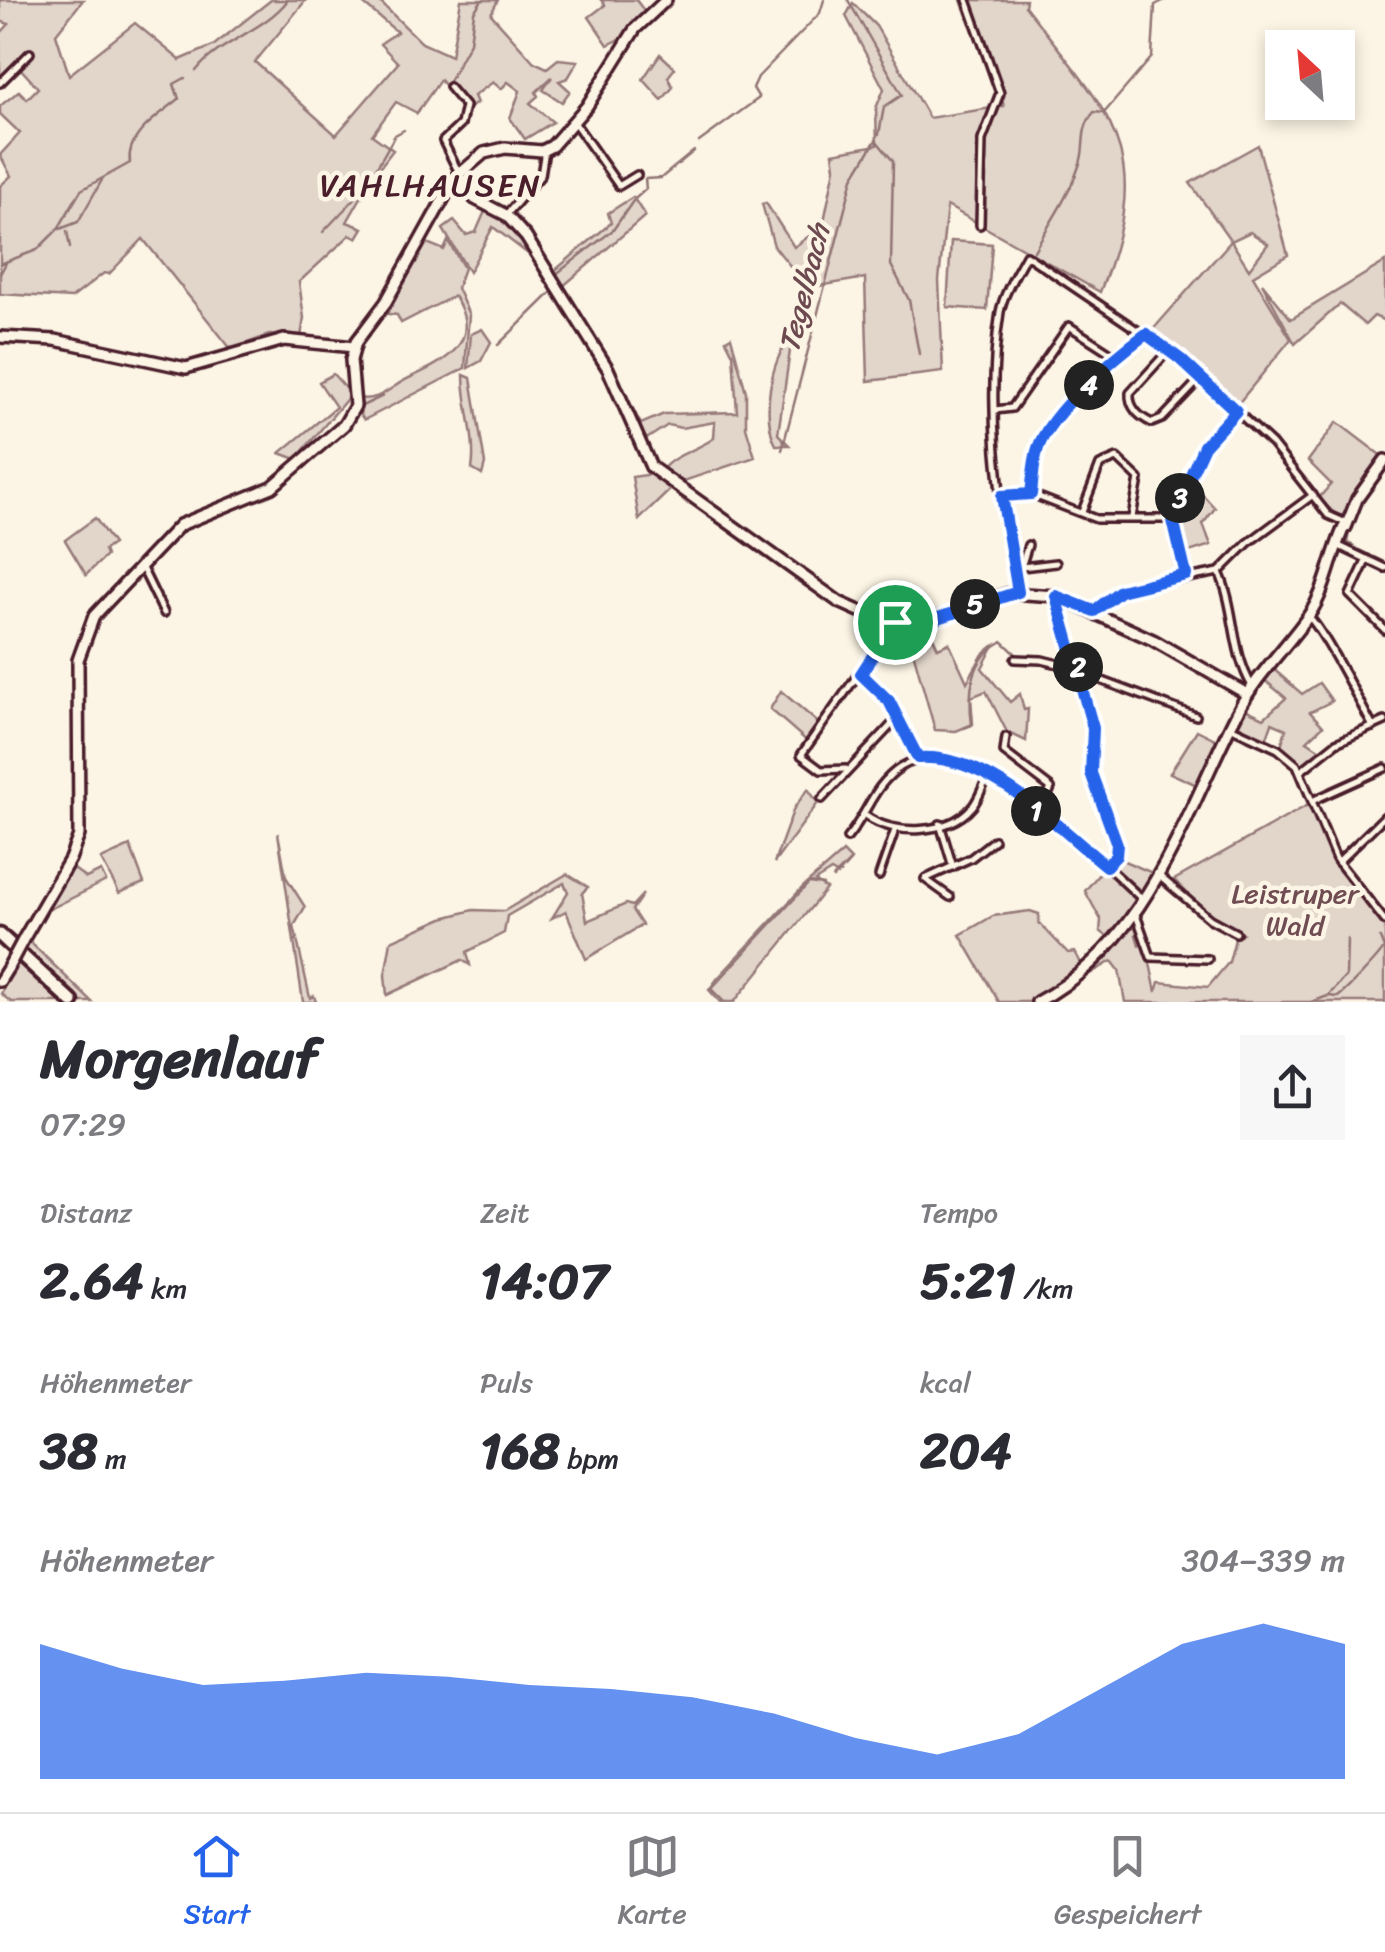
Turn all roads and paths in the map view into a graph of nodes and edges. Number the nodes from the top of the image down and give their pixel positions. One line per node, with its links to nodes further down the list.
1 (666, 0): 6 (street)
2 (967, 0): 11 (street)
3 (30, 53): 4 (street)
4 (0, 83)
5 (448, 87): 8 (street)
6 (574, 122): 7 (street); 9 (street)
7 (545, 150): 8 (street); 10 (street)
8 (457, 175): 10 (street); 14 (street)
9 (637, 175)
10 (506, 215): 43 (street)
11 (980, 225)
12 (1146, 334): 15 (street); 16 (street); 18 (street)
13 (0, 337): 14 (street)
14 (354, 346): 33 (street)
15 (1169, 350): 17 (street); 17 (street)
16 (1117, 357): 18 (street); 21 (street)
17 (1201, 378): 19 (street)
18 (996, 410): 23 (street)
19 (1236, 411): 22 (street); 26 (street)
20 (1385, 460): 27 (street)
21 (1031, 494): 23 (street); 24 (street)
22 (1314, 495): 27 (street); 36 (street)
23 (1002, 496): 34 (street)
24 (1082, 512): 25 (street); 25 (street)
25 (1132, 517): 26 (street)
26 (1172, 519): 37 (street)
27 (1346, 523): 28 (street)
28 (1338, 544): 30 (street); 42 (street)
29 (1028, 545): 32 (street)
30 (1367, 559): 35 (street); 44 (street)
31 (1056, 563): 32 (street)
32 (1022, 564): 34 (street)
33 (140, 566): 41 (street); 81 (street, bridge)
34 (1013, 568): 38 (street)
35 (1385, 568)
36 (1219, 572): 37 (street); 48 (street)
37 (1186, 575): 40 (street)
38 (1018, 592): 39 (street); 43 (street)
39 (1056, 596): 40 (street); 46 (street)
40 (1094, 611): 48 (street)
41 (164, 613)
42 (1308, 616): 48 (street); 52 (street)
43 (895, 622): 47 (street)
44 (1385, 630)
45 (1016, 659): 46 (street)
46 (1079, 671): 49 (street); 70 (street)
47 (861, 674): 50 (street); 57 (street)
48 (1250, 690): 53 (street)
49 (1196, 716)
50 (896, 720): 55 (street); 57 (street)
51 (1385, 721): 52 (street)
52 (1372, 726): 58 (street)
53 (1230, 727): 58 (street); 72 (street)
54 (1006, 738): 62 (street)
55 (918, 758): 59 (street); 63 (street)
56 (1385, 768): 61 (street)
57 (846, 769): 60 (street)
58 (1302, 771): 61 (street)
59 (988, 778): 62 (street); 65 (street)
60 (822, 799)
61 (1312, 801): 69 (street)
62 (1040, 813): 70 (street)
63 (866, 816): 66 (street); 67 (street)
64 (1385, 816): 69 (street)
65 (940, 824): 66 (street); 71 (street)
66 (896, 830): 73 (street)
67 (847, 838)
68 (994, 840): 71 (street)
69 (1338, 862): 77 (street)
70 (1106, 866): 75 (street)
71 (954, 867): 74 (street)
72 (1158, 875): 75 (street); 78 (street)
73 (879, 876)
74 (950, 897)
75 (1143, 900): 76 (street)
76 (1137, 913): 80 (street); 83 (street)
77 (1385, 921)
78 (1236, 932)
79 (0, 935): 82 (main road)
80 (1208, 959)
81 (0, 981)
82 (72, 1002)
83 (1037, 1002)

